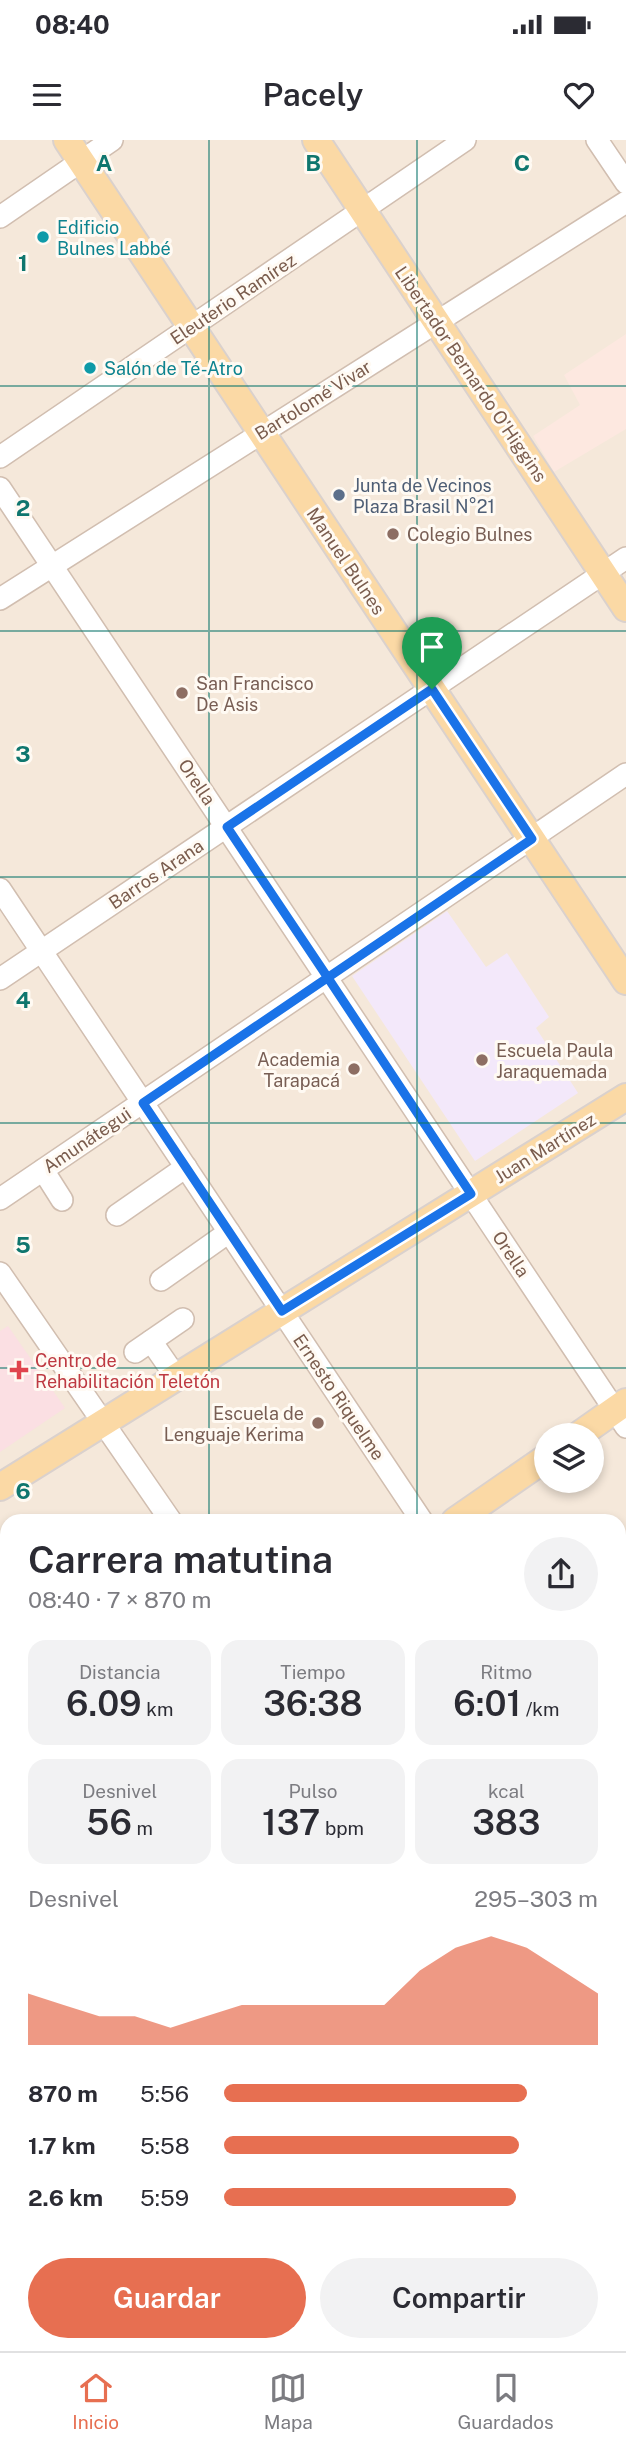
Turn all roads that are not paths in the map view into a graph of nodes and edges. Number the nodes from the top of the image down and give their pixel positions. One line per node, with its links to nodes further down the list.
1 (112, 140): 5 (street)
2 (316, 140): 8 (main road, Libertador Bernardo O'Higgins)
3 (465, 140): 8 (street, Eleuterio Ramírez)
4 (597, 140): 6 (street)
5 (74, 151): 9 (street); 11 (main road, Manuel Bulnes)
6 (626, 183)
7 (626, 202): 10 (street, Bartolomé Vivar)
8 (362, 210): 10 (main road, Libertador Bernardo O'Higgins); 11 (street, Eleuterio Ramírez)
9 (0, 217)
10 (436, 322): 12 (street, Bartolomé Vivar); 17 (main road, Libertador Bernardo O'Higgins)
11 (191, 327): 12 (main road, Manuel Bulnes); 13 (street, Eleuterio Ramírez)
12 (262, 433): 16 (street, Bartolomé Vivar); 20 (main road, Manuel Bulnes)
13 (0, 457)
14 (0, 488): 16 (street, Orella)
15 (626, 558): 17 (street, Barros Arana)
16 (52, 566): 18 (street, Bartolomé Vivar); 22 (street, Orella)
17 (603, 573): 19 (main road, Libertador Bernardo O'Higgins); 20 (street, Barros Arana)
18 (0, 599)
19 (626, 608)
20 (432, 689): 22 (street, Barros Arana); 23 (main road, Manuel Bulnes)
21 (623, 784): 23 (street, Amunátegui)
22 (227, 827): 25 (street, Barros Arana); 26 (street, Orella)
23 (532, 839): 26 (street, Amunátegui); 28 (main road, Manuel Bulnes)
24 (0, 889): 25 (street, Ernesto Riquelme)
25 (41, 951): 27 (street, Barros Arana); 30 (street, Ernesto Riquelme)
26 (328, 978): 30 (street, Amunátegui); 33 (street, Orella)
27 (0, 979)
28 (626, 981)
29 (626, 1097): 33 (main road, Juan Martínez)
30 (143, 1103): 31 (street, Ernesto Riquelme); 32 (street, Amunátegui)
31 (186, 1167): 36 (street); 37 (street, Ernesto Riquelme)
32 (43, 1170): 34 (street, Amunátegui); 35 (street)
33 (471, 1194): 40 (main road, Juan Martínez); 43 (street, Orella)
34 (0, 1199)
35 (62, 1200)
36 (117, 1215)
37 (229, 1232): 39 (street); 40 (street, Ernesto Riquelme)
38 (0, 1273): 44 (street)
39 (161, 1280)
40 (282, 1311): 42 (main road, Juan Martínez); 49 (street, Ernesto Riquelme)
41 (183, 1319): 42 (street)
42 (176, 1377): 44 (main road, Juan Martínez)
43 (622, 1413): 45 (main road)
44 (103, 1423): 47 (main road, Juan Martínez); 48 (street)
45 (602, 1423)
46 (534, 1466): 50 (main road)
47 (0, 1487)
48 (166, 1514)
49 (417, 1514)
50 (465, 1514)

